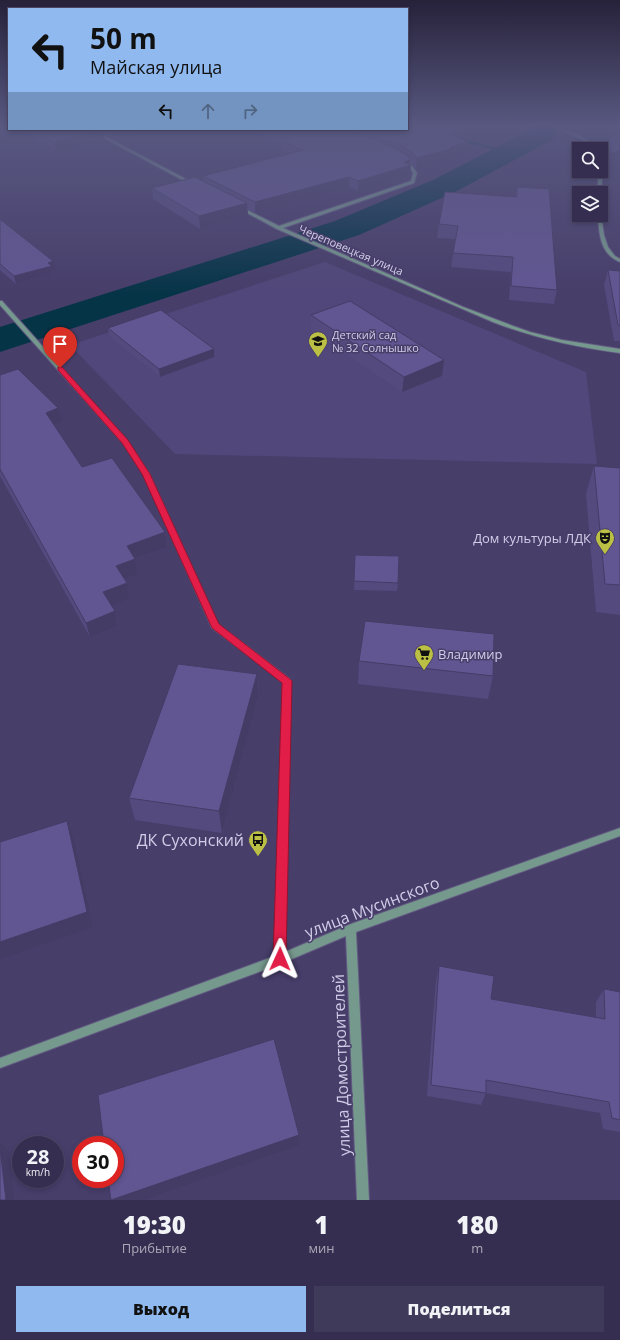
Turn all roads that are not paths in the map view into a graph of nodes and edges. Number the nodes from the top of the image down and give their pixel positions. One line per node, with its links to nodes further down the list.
1 (188, 181): 3 (street)
2 (413, 181): 6 (street)
3 (201, 188)
4 (236, 206): 6 (street, Череповецкая улица)
5 (600, 222): 7 (street)
6 (278, 228): 9 (street, Череповецкая улица)
7 (620, 261)
8 (0, 302): 12 (street)
9 (620, 351)
10 (620, 832): 11 (street, улица Мусинского)
11 (351, 929): 12 (street, улица Мусинского); 14 (street, улица Домостроителей)
12 (280, 959): 13 (street, улица Мусинского)
13 (0, 1063)
14 (363, 1200)

